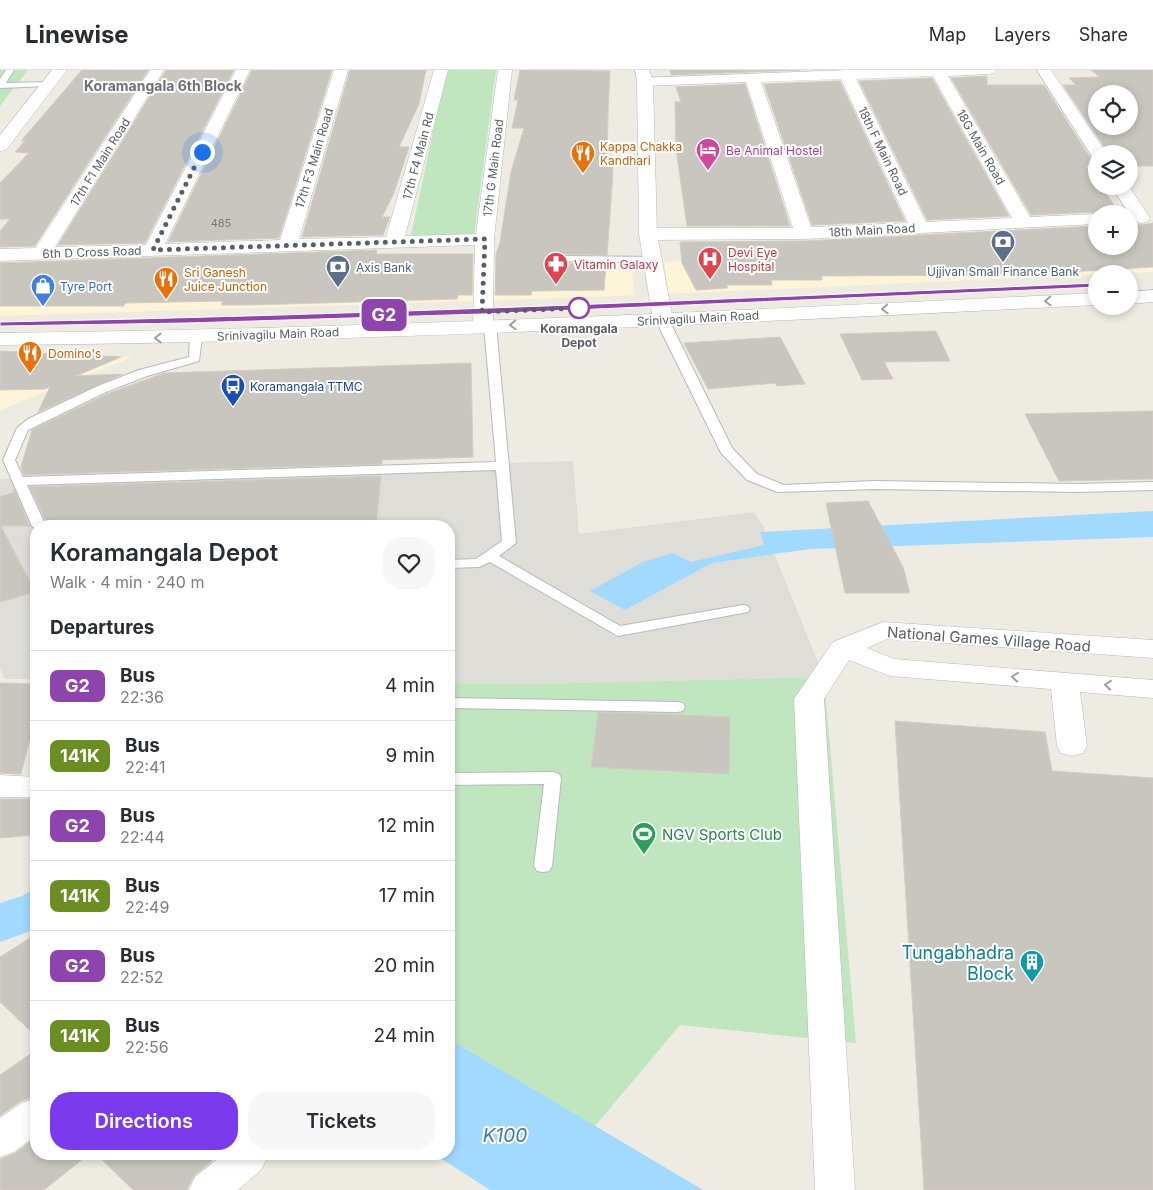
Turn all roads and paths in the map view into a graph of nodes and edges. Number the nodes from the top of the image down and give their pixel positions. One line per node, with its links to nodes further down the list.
1 (10, 70): 17 (lane)
2 (60, 70): 16 (street)
3 (157, 70): 31 (street, 17th F1 Main Road)
4 (243, 70): 30 (street)
5 (341, 70): 29 (street, 17th F3 Main Road)
6 (441, 70): 28 (street, 17th F4 Main Rd)
7 (505, 70): 27 (street, 17th G Main Road)
8 (988, 70): 11 (street)
9 (1044, 70): 18 (street)
10 (920, 71): 11 (street); 13 (street)
11 (938, 72): 23 (street, 18G Main Road)
12 (797, 73): 13 (street); 15 (street)
13 (847, 75): 24 (street, 18th F Main Road)
14 (644, 76): 15 (street); 26 (street)
15 (752, 78): 25 (street)
16 (49, 84): 17 (lane); 19 (street)
17 (0, 86)
18 (1093, 145)
19 (0, 146)
20 (1126, 195): 21 (street)
21 (1141, 218)
22 (1088, 219): 23 (street, 18th Main Road)
23 (1023, 222): 24 (street, 18th Main Road)
24 (919, 227): 25 (street, 18th Main Road)
25 (804, 233): 26 (street, 18th Main Road)
26 (648, 234): 34 (street)
27 (485, 239): 28 (street, 6th D Cross Road); 42 (street, 17th G Main Road)
28 (394, 242): 29 (street, 6th D Cross Road)
29 (288, 246): 30 (street, 6th D Cross Road)
30 (153, 250): 31 (street, 6th D Cross Road)
31 (42, 254): 32 (street, 6th D Cross Road)
32 (0, 255)
33 (564, 259): 34 (lane)
34 (653, 260): 41 (street)
35 (1153, 282): 36 (street)
36 (1138, 283)
37 (1088, 285): 41 (street, Srinivagilu Main Road)
38 (1153, 296): 39 (street)
39 (1138, 297)
40 (1088, 299): 41 (street, Srinivagilu Main Road, one-way to 41)
41 (663, 312): 42 (street, Srinivagilu Main Road); 48 (lane)
42 (485, 321): 43 (street, Srinivagilu Main Road); 44 (street, Srinivagilu Main Road); 46 (lane)
43 (0, 324)
44 (196, 337): 45 (street, Srinivagilu Main Road, one-way to 45); 47 (lane)
45 (0, 338)
46 (503, 466): 47 (lane); 50 (lane)
47 (18, 481): 49 (lane)
48 (1153, 486)
49 (36, 520)
50 (489, 556): 51 (lane); 52 (lane)
51 (455, 564)
52 (743, 609)
53 (843, 648): 54 (street, National Games Village Road); 55 (street, one-way to 53); 68 (street)
54 (1153, 649)
55 (1064, 681): 56 (street, one-way to 55); 59 (street)
56 (1153, 688)
57 (455, 704): 58 (lane)
58 (677, 707)
59 (1072, 746)
60 (455, 779): 63 (lane)
61 (0, 786): 62 (street)
62 (30, 787)
63 (543, 866)
64 (30, 1118): 65 (street)
65 (0, 1140)
66 (245, 1160): 67 (street)
67 (209, 1190)
68 (835, 1190)

